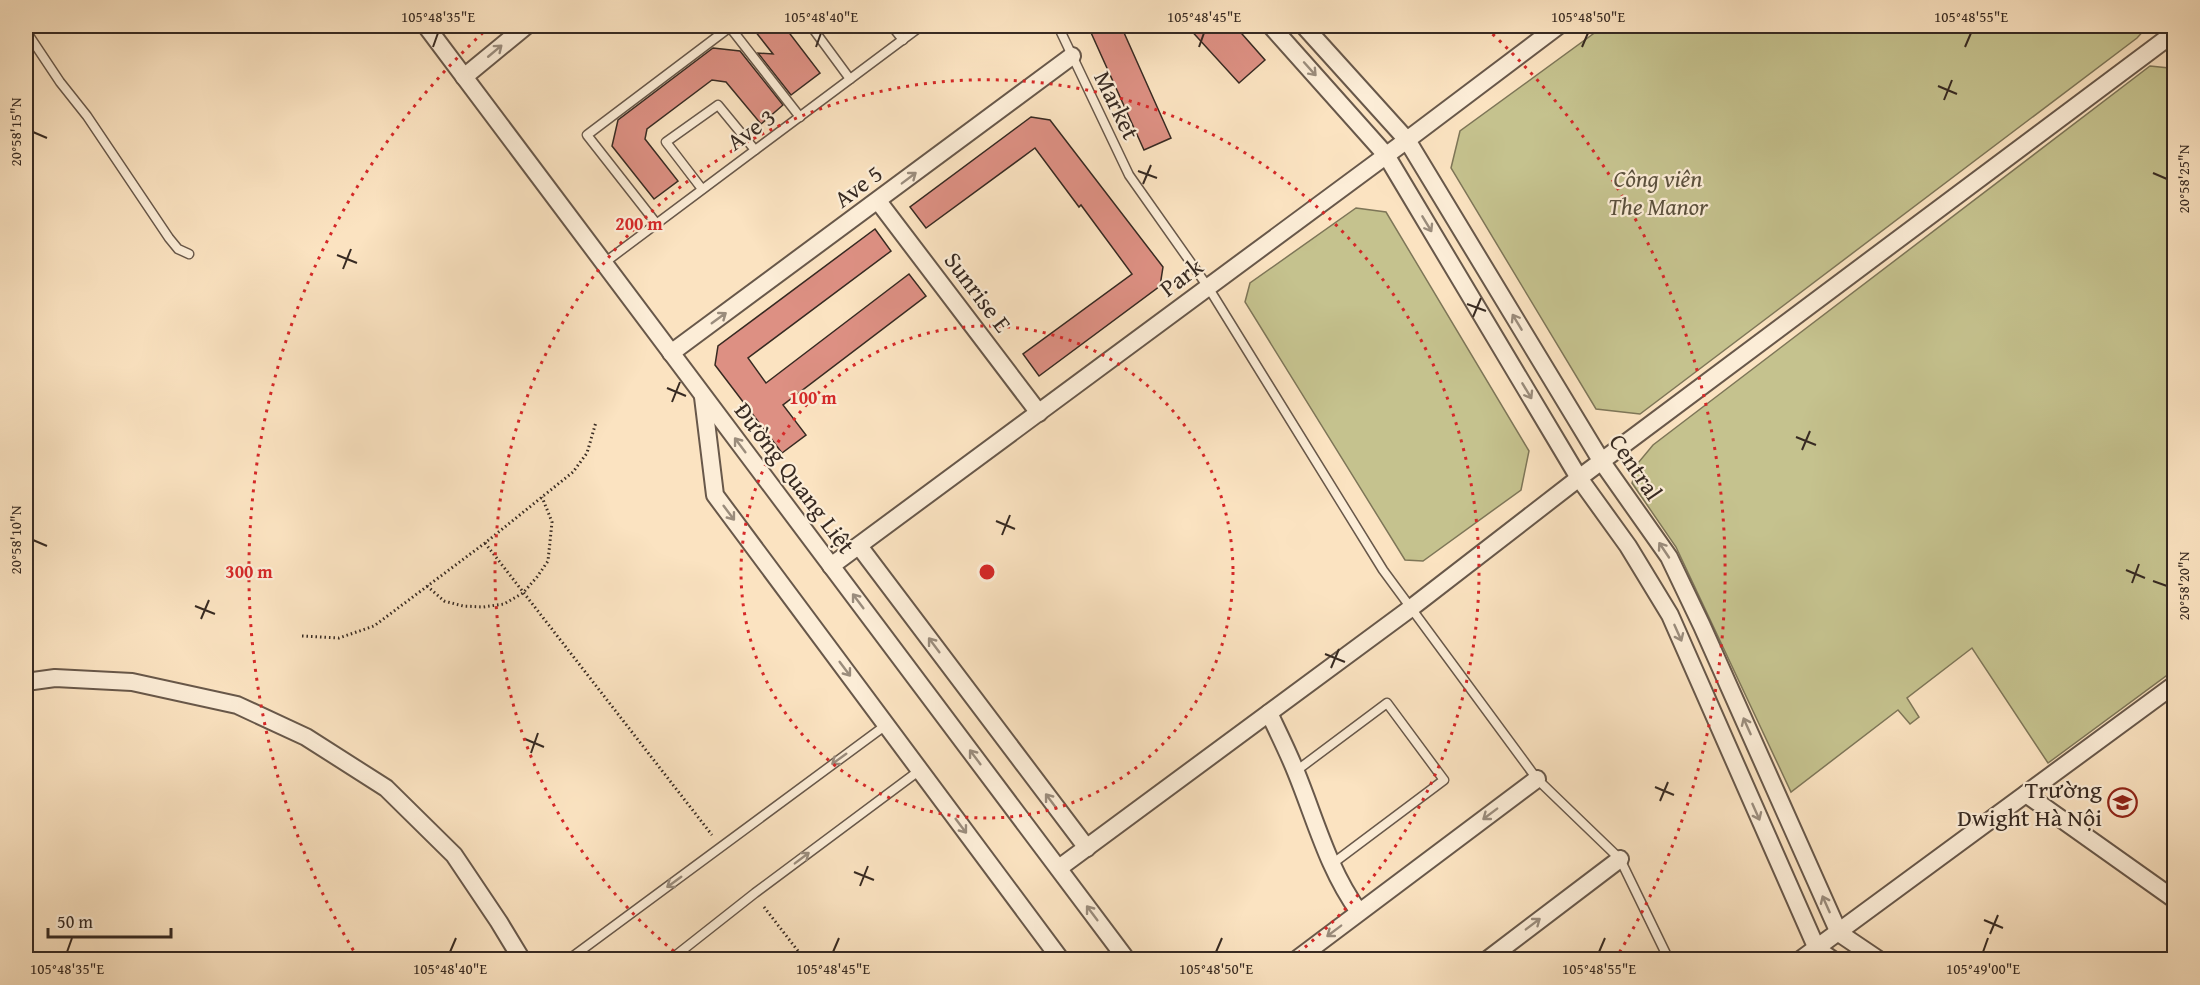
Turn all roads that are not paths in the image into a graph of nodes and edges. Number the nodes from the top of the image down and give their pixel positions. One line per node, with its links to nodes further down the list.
1 (426, 26): 15 (street, Đường Quang Liệt)
2 (526, 26): 15 (street, one-way to 2)
3 (730, 26): 17 (lane); 23 (lane)
4 (811, 26): 16 (lane)
5 (892, 26): 13 (lane)
6 (921, 26): 13 (lane, Ave 3)
7 (1058, 26): 14 (lane, Market)
8 (1271, 26): 20 (street, one-way to 20)
9 (1305, 26): 18 (street, Central)
10 (1558, 26): 18 (street, Park)
11 (26, 32): 24 (lane)
12 (2175, 33): 30 (street)
13 (903, 39): 16 (lane, Ave 3)
14 (1072, 56): 22 (street, Ave 5, one-way to 14); 26 (lane, Market)
15 (465, 77): 25 (street, Đường Quang Liệt)
16 (850, 79): 17 (lane, Ave 3)
17 (800, 117): 19 (lane, Ave 3)
18 (1407, 141): 20 (street, Park); 30 (street, Central, one-way to 18)
19 (755, 150): 21 (lane, Ave 3); 21 (lane)
20 (1386, 155): 26 (street, Park); 31 (street, one-way to 31)
21 (702, 189): 23 (lane, Ave 3)
22 (879, 201): 27 (street, Ave 5, one-way to 22); 29 (street, Sunrise E)
23 (656, 223): 25 (lane, Ave 3)
24 (189, 254)
25 (604, 263): 27 (street, Đường Quang Liệt)
26 (1208, 287): 29 (street, Park); 34 (lane, Market)
27 (671, 353): 28 (street, Đường Quang Liệt)
28 (703, 396): 33 (street, Đường Quang Liệt, one-way to 28); 38 (street, one-way to 38)
29 (1039, 413): 32 (street, Park)
30 (1602, 462): 31 (street); 49 (street, Central, one-way to 30)
31 (1579, 478): 34 (street); 50 (street, one-way to 50)
32 (859, 546): 33 (street, Park); 43 (street, one-way to 32)
33 (831, 566): 46 (street, Đường Quang Liệt, one-way to 33)
34 (1411, 608): 37 (street); 41 (lane, Market)
35 (26, 682): 51 (street)
36 (2175, 685): 42 (street)
37 (1269, 713): 40 (street); 43 (street)
38 (886, 725): 39 (street); 52 (lane, one-way to 52)
39 (920, 770): 53 (lane, one-way to 39); 54 (street, one-way to 54)
40 (1296, 771): 45 (street); 45 (lane)
41 (1537, 778): 44 (lane, Market); 48 (street, one-way to 48)
42 (2026, 794): 47 (street); 49 (street)
43 (1087, 848): 46 (street)
44 (1620, 859): 57 (street, one-way to 44); 58 (lane, Market)
45 (1330, 865): 48 (street)
46 (1059, 868): 55 (street, Đường Quang Liệt, one-way to 46)
47 (2175, 899)
48 (1359, 912): 56 (street, one-way to 56)
49 (1839, 933): 50 (street); 61 (street)
50 (1817, 949): 59 (street); 60 (street)
51 (522, 960)
52 (568, 960)
53 (669, 960)
54 (1061, 960)
55 (1127, 960)
56 (1296, 960)
57 (1487, 960)
58 (1669, 960)
59 (1800, 960)
60 (1833, 960)
61 (1879, 960)

